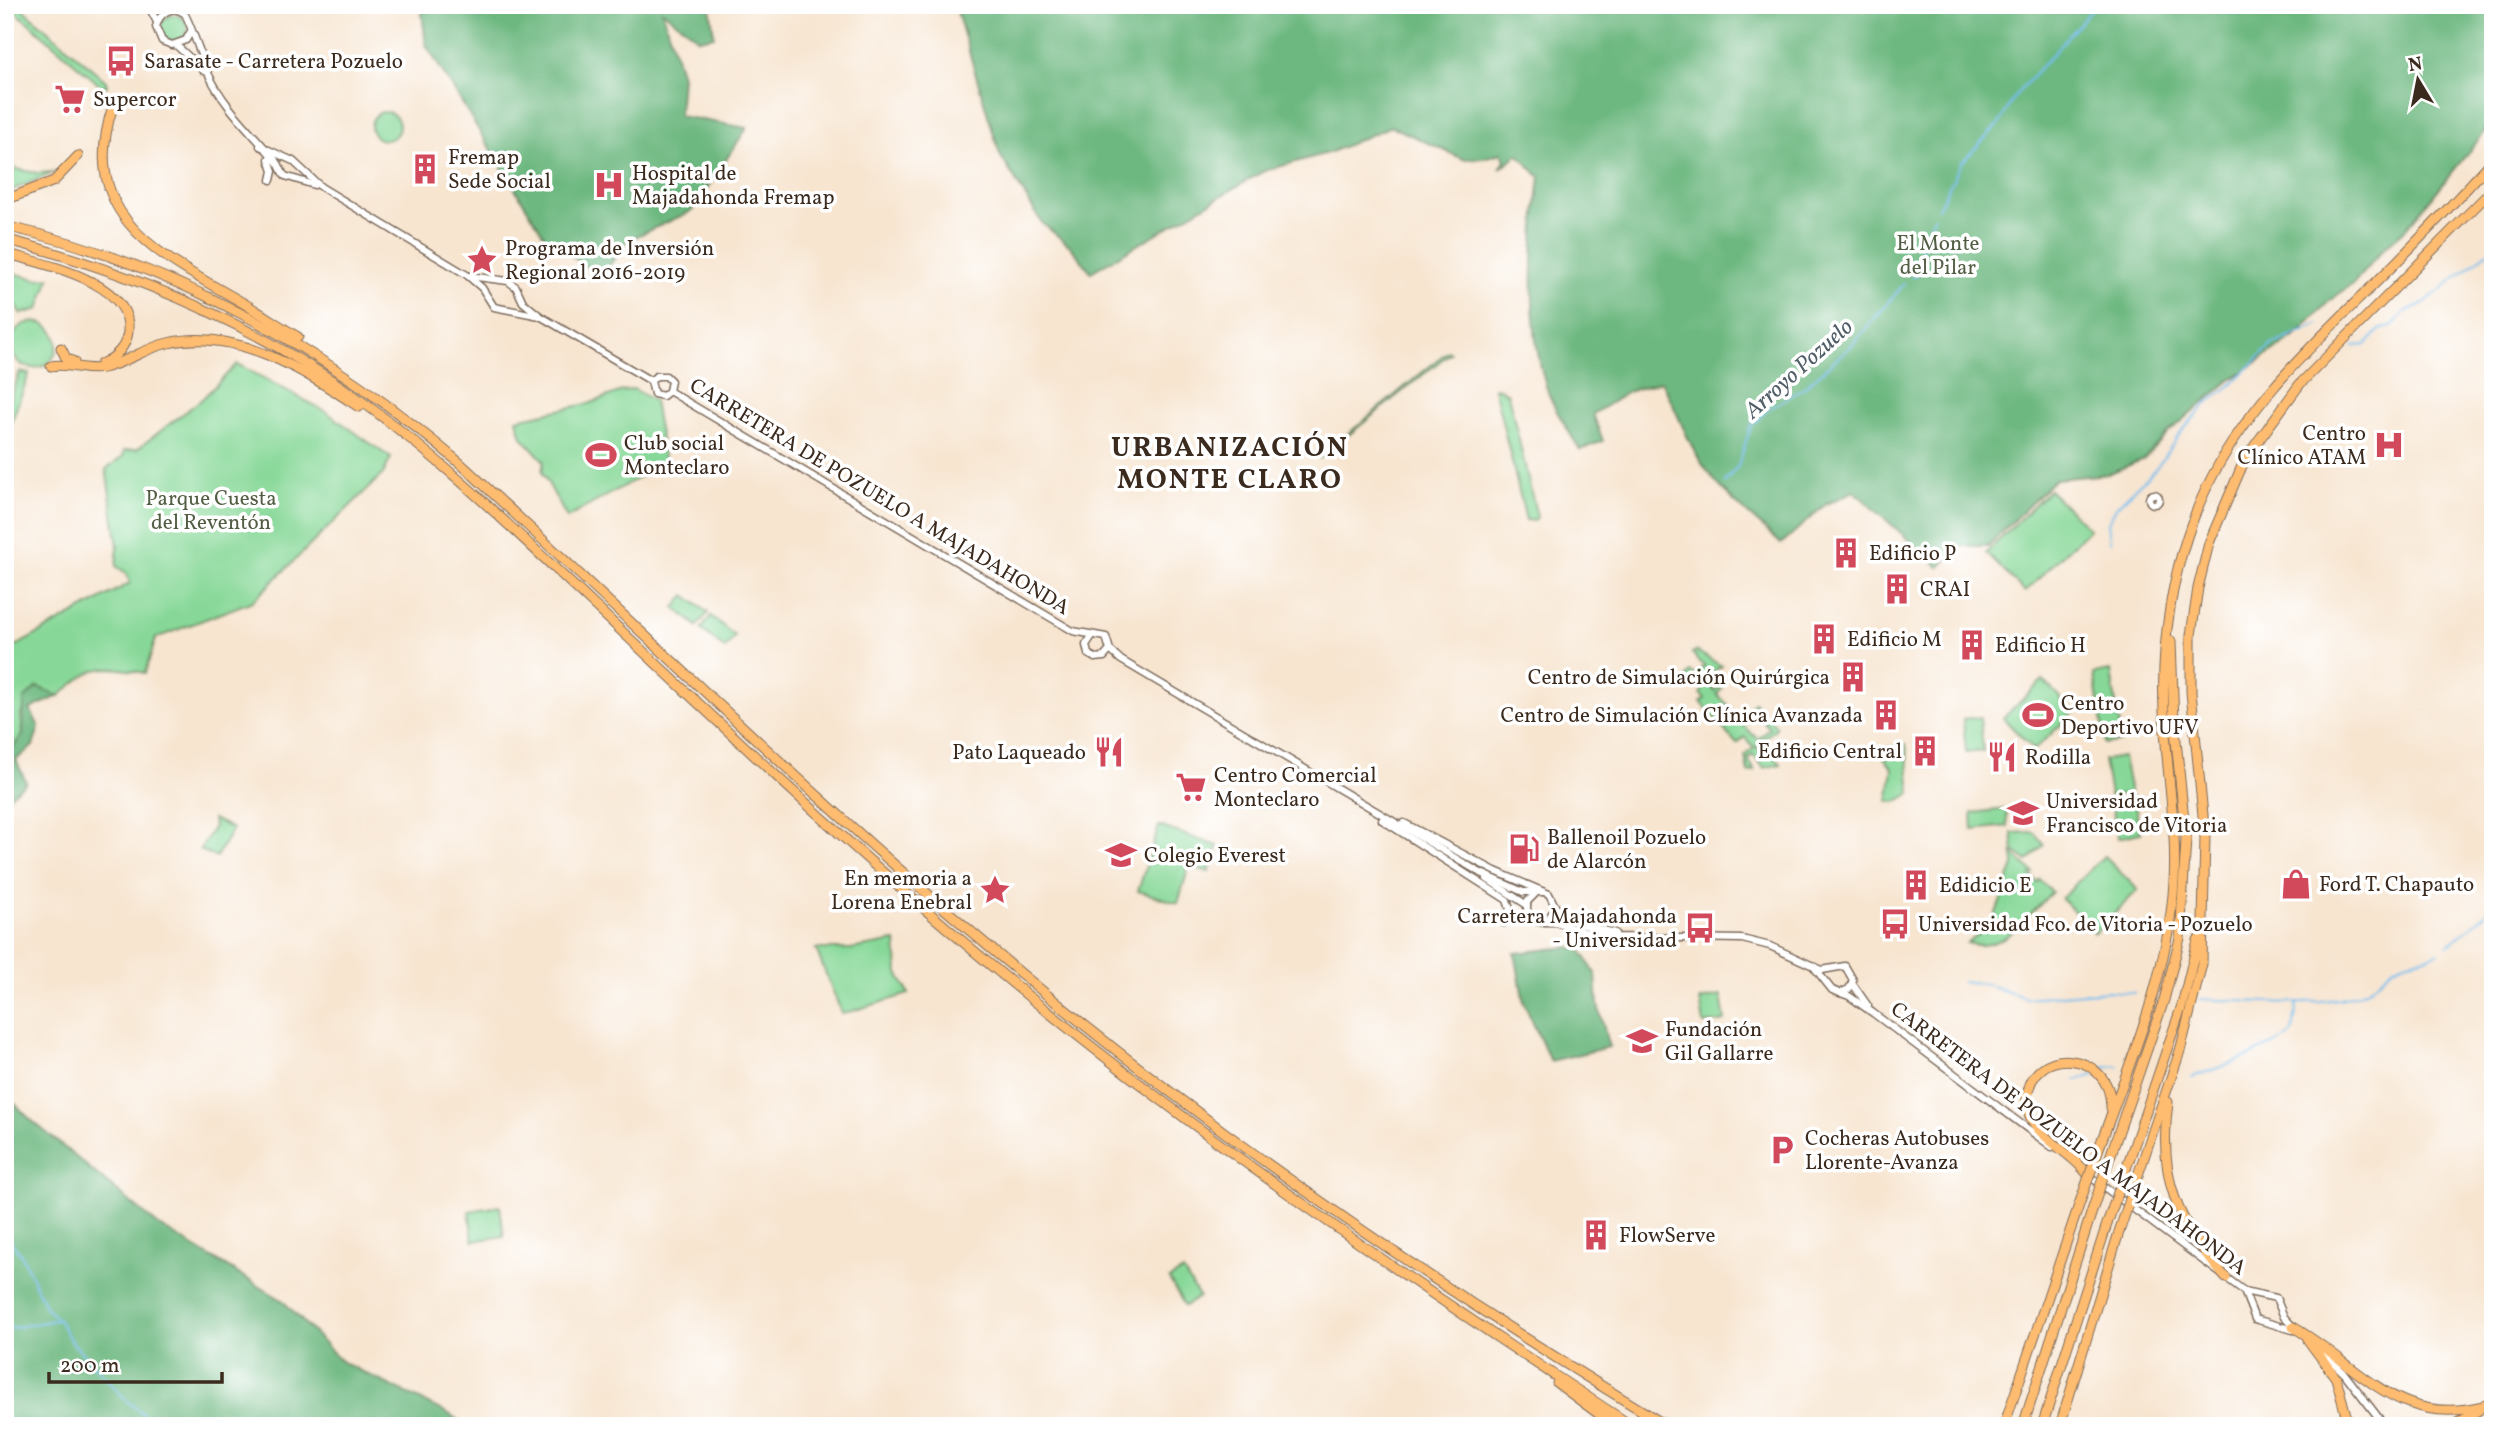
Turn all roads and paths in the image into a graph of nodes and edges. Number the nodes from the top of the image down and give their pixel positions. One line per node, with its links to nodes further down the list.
1 (148, 5): 3 (street)
2 (172, 8): 3 (street); 4 (street)
3 (157, 22): 5 (street)
4 (191, 31): 5 (street); 6 (street)
5 (176, 45): 6 (street)
6 (210, 77): 8 (street)
7 (113, 106): 29 (highway)
8 (260, 146): 10 (street); 13 (street); 13 (street)
9 (78, 156): 17 (highway)
10 (288, 160): 12 (street); 13 (street)
11 (2493, 160): 33 (highway)
12 (298, 167): 14 (street); 15 (street)
13 (281, 170): 14 (street)
14 (291, 177): 15 (street)
15 (321, 187): 21 (street)
16 (2493, 189): 46 (highway)
17 (5, 200)
18 (5, 226): 29 (highway)
19 (5, 239): 32 (highway)
20 (5, 253): 27 (highway)
21 (467, 275): 22 (street); 24 (street)
22 (498, 280): 23 (street); 24 (street)
23 (517, 292): 25 (street); 26 (street)
24 (487, 296): 25 (street)
25 (505, 309): 26 (street)
26 (540, 316): 30 (street)
27 (61, 348)
28 (51, 366): 32 (highway)
29 (341, 371): 72 (highway)
30 (651, 381): 31 (street); 31 (street)
31 (669, 391): 34 (street, CARRETERA DE POZUELO A MAJADAHONDA)
32 (402, 431): 65 (highway)
33 (2170, 611): 57 (highway); 74 (highway, bridge)
34 (1070, 630): 35 (street, CARRETERA DE POZUELO A MAJADAHONDA); 36 (street, CARRETERA DE POZUELO A MAJADAHONDA)
35 (1092, 636): 36 (street); 37 (street)
36 (1086, 645): 38 (street)
37 (1110, 650): 38 (street); 39 (street)
38 (1104, 657): 39 (street)
39 (1121, 660): 40 (street)
40 (1358, 801): 41 (street); 42 (street); 48 (street)
41 (1479, 872): 43 (street); 44 (street)
42 (1543, 892): 43 (street); 45 (street)
43 (1535, 894): 44 (street)
44 (1527, 905): 47 (street)
45 (1556, 908): 47 (street); 49 (street)
46 (2202, 920): 56 (highway); 75 (highway, bridge)
47 (1546, 921): 49 (street)
48 (1504, 923)
49 (1648, 938): 50 (street)
50 (1813, 966): 51 (street); 52 (street)
51 (1831, 969): 52 (street); 53 (street)
52 (1826, 982): 54 (street)
53 (1852, 983): 54 (street); 55 (street, CARRETERA DE POZUELO A MAJADAHONDA)
54 (1840, 993): 55 (street, CARRETERA DE POZUELO A MAJADAHONDA)
55 (1873, 1013): 58 (street, CARRETERA DE POZUELO A MAJADAHONDA)
56 (2170, 1082): 59 (highway); 76 (highway, bridge)
57 (2110, 1116): 58 (highway); 73 (highway, bridge)
58 (2088, 1175): 59 (street, CARRETERA DE POZUELO A MAJADAHONDA)
59 (2226, 1278): 60 (street, CARRETERA DE POZUELO A MAJADAHONDA)
60 (2244, 1291): 61 (street, CARRETERA DE POZUELO A MAJADAHONDA); 62 (street, CARRETERA DE POZUELO A MAJADAHONDA)
61 (2261, 1296): 62 (street); 63 (street)
62 (2252, 1306): 64 (street)
63 (2281, 1311): 64 (street); 66 (street)
64 (2271, 1323): 67 (street)
65 (1480, 1327): 70 (highway); 71 (highway)
66 (2292, 1327): 67 (street); 68 (highway)
67 (2307, 1339): 77 (highway); 78 (street)
68 (2491, 1403): 79 (highway)
69 (2493, 1419): 80 (highway)
70 (1615, 1426)
71 (1632, 1426)
72 (1667, 1426)
73 (2002, 1426)
74 (2023, 1426)
75 (2042, 1426)
76 (2060, 1426)
77 (2349, 1426)
78 (2385, 1426)
79 (2452, 1426)
80 (2481, 1426)

